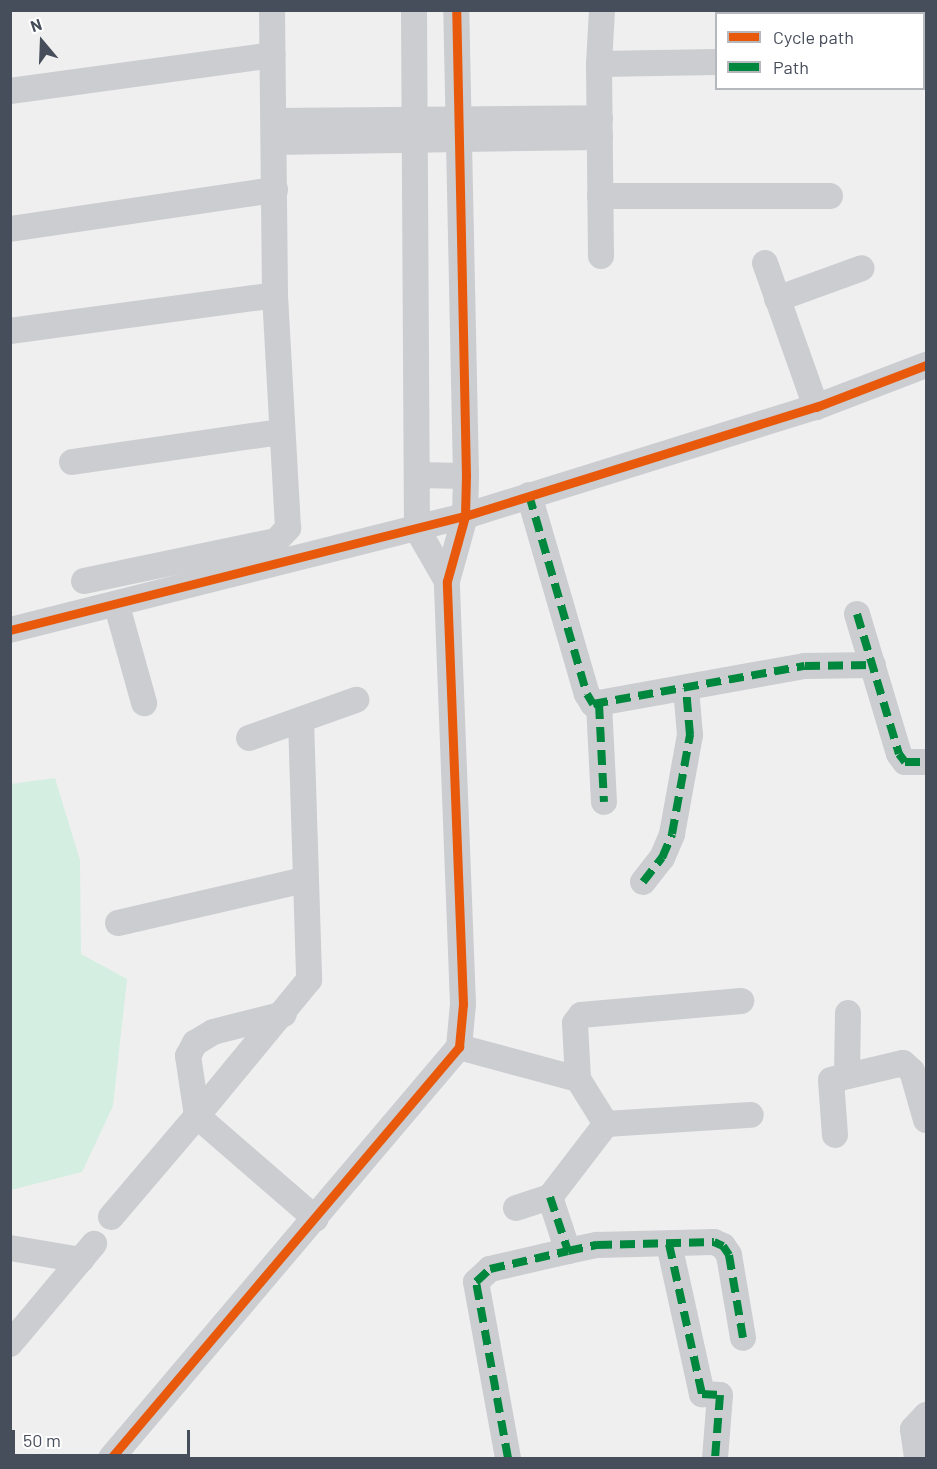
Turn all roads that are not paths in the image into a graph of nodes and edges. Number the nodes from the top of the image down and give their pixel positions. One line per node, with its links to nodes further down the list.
1 (272, 10): 5 (street)
2 (414, 10): 11 (street)
3 (456, 10): 10 (street)
4 (602, 10): 7 (street)
5 (273, 55): 8 (street); 12 (street)
6 (715, 62): 7 (street)
7 (599, 64): 9 (street)
8 (10, 92)
9 (600, 127): 10 (street); 14 (street)
10 (458, 128): 11 (street); 28 (street)
11 (417, 129): 12 (street); 27 (street)
12 (274, 131): 13 (street)
13 (275, 190): 16 (street); 20 (street)
14 (600, 196): 15 (street); 17 (street)
15 (830, 196)
16 (10, 229)
17 (601, 256)
18 (765, 263): 21 (street)
19 (862, 268): 21 (street)
20 (275, 295): 22 (street); 25 (street)
21 (777, 299): 24 (street)
22 (10, 331)
23 (927, 365): 24 (street)
24 (816, 407): 29 (street)
25 (281, 432): 26 (street); 32 (street)
26 (72, 462)
27 (417, 475): 28 (street); 31 (street)
28 (466, 476): 30 (street)
29 (529, 495): 30 (street); 41 (street)
30 (465, 516): 31 (street); 33 (street)
31 (417, 529): 33 (street); 34 (street)
32 (84, 580)
33 (447, 581): 52 (street)
34 (117, 606): 36 (street); 40 (street)
35 (857, 614): 37 (street)
36 (10, 630)
37 (873, 665): 38 (street); 44 (street)
38 (686, 688): 41 (street); 47 (street)
39 (356, 700): 42 (street)
40 (144, 703)
41 (599, 704): 45 (street)
42 (301, 720): 43 (street); 46 (street)
43 (249, 738)
44 (927, 762)
45 (604, 802)
46 (304, 880): 48 (street); 51 (street)
47 (643, 882)
48 (118, 922)
49 (741, 1001): 54 (street)
50 (848, 1013): 53 (street)
51 (284, 1014): 55 (street); 55 (street)
52 (459, 1047): 54 (street); 62 (street)
53 (847, 1075): 57 (street); 59 (street)
54 (579, 1079): 58 (street)
55 (199, 1112): 62 (street); 63 (street)
56 (751, 1115): 58 (street)
57 (927, 1120)
58 (606, 1124): 60 (street)
59 (835, 1134)
60 (550, 1197): 61 (street); 66 (street)
61 (516, 1208)
62 (319, 1215): 70 (street)
63 (111, 1217)
64 (669, 1244): 66 (street); 67 (street); 72 (street)
65 (10, 1248): 68 (street)
66 (568, 1251): 71 (street)
67 (742, 1338)
68 (10, 1344)
69 (927, 1415): 73 (street)
70 (111, 1458)
71 (508, 1458)
72 (715, 1458)
73 (917, 1458)

